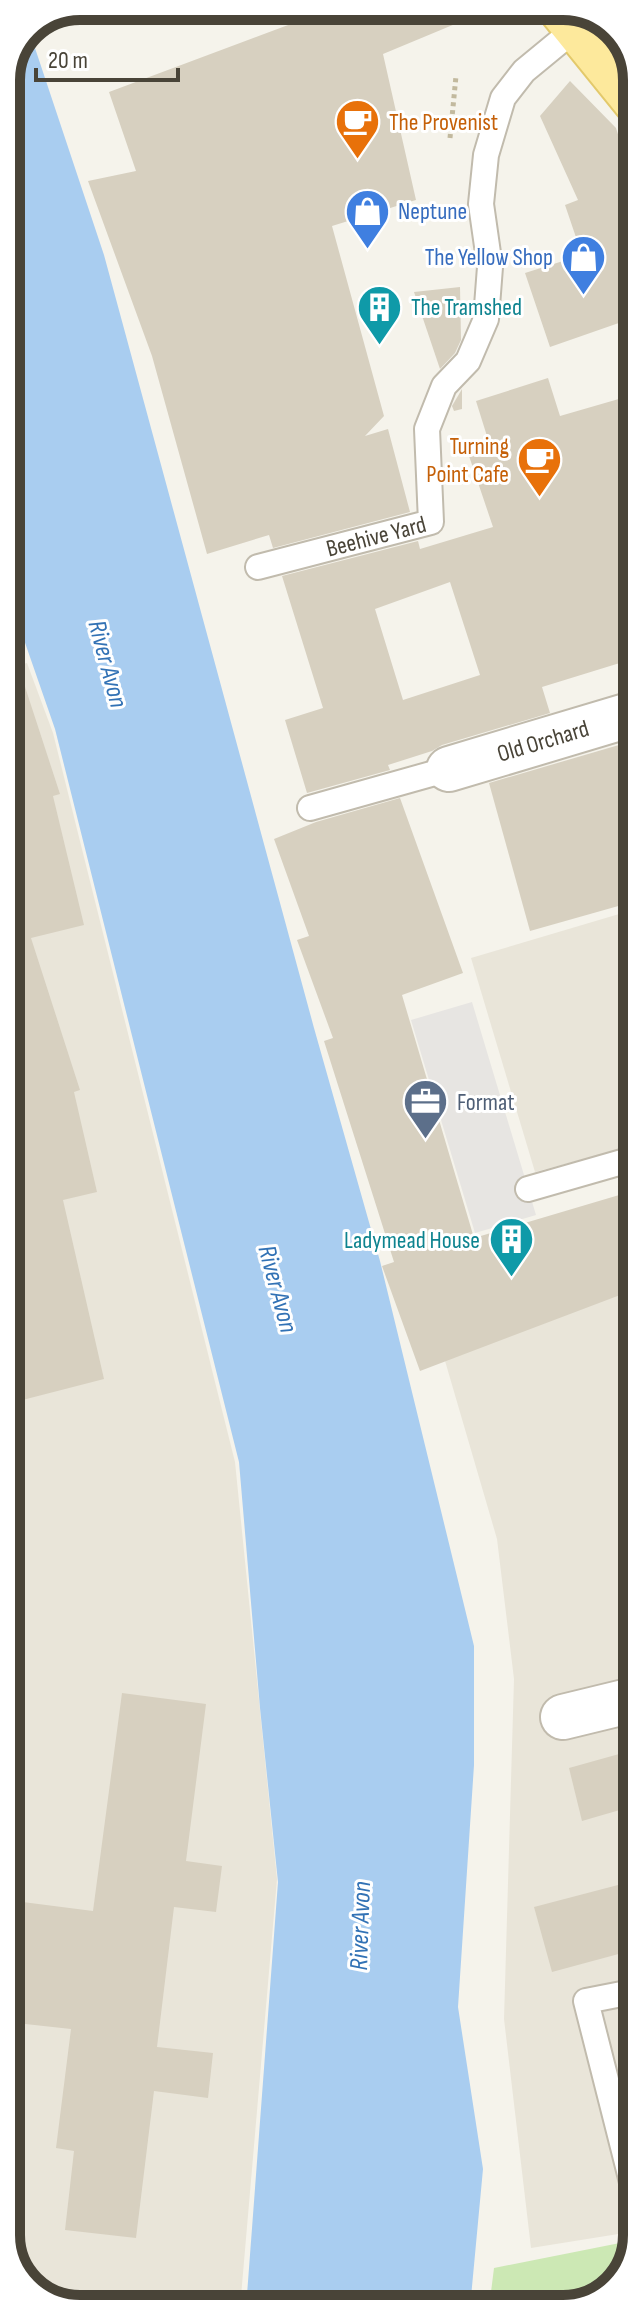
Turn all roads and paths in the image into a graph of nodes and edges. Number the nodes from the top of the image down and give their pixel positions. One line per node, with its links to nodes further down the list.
1 (565, 20): 4 (lane, Beehive Yard)
2 (569, 20): 3 (main road)
3 (623, 86)
4 (258, 567)
5 (623, 717): 6 (street, Old Orchard)
6 (449, 769): 7 (lane)
7 (310, 808)
8 (623, 1162): 9 (lane)
9 (528, 1189)
10 (623, 1702): 11 (street)
11 (563, 1717)
12 (623, 1994): 13 (lane)
13 (623, 2147)

